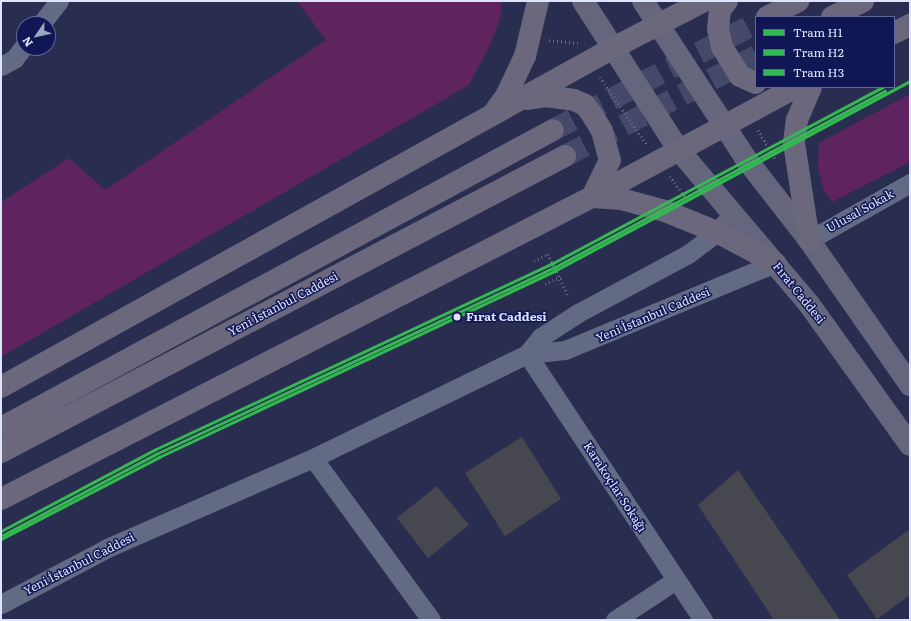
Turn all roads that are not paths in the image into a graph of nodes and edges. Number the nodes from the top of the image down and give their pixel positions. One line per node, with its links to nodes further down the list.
1 (59, 1): 9 (street)
2 (538, 1): 22 (highway)
3 (583, 1): 15 (main road, Fırat Caddesi)
4 (643, 1): 12 (main road)
5 (704, 1): 12 (highway)
6 (727, 1): 18 (highway)
7 (798, 1): 10 (highway)
8 (863, 1): 11 (highway)
9 (47, 16)
10 (769, 16)
11 (834, 16)
12 (660, 24): 15 (highway); 23 (main road)
13 (910, 25): 14 (highway)
14 (895, 32)
15 (613, 48): 21 (highway); 25 (main road, Fırat Caddesi)
16 (16, 56): 17 (street)
17 (1, 66)
18 (755, 83)
19 (794, 88): 23 (highway)
20 (811, 88): 31 (highway)
21 (520, 101): 22 (highway); 28 (highway)
22 (493, 115): 35 (highway)
23 (725, 125): 25 (highway); 31 (main road)
24 (554, 130): 36 (highway, Yeni İstanbul Caddesi)
25 (678, 148): 28 (highway); 29 (main road, Fırat Caddesi)
26 (565, 156): 38 (highway, Yeni İstanbul Caddesi)
27 (910, 183): 31 (street, Ulusal Sokak)
28 (592, 197): 30 (highway); 40 (highway)
29 (732, 215): 30 (street, Yeni İstanbul Caddesi); 32 (main road, Fırat Caddesi)
30 (717, 232): 32 (highway); 33 (street, Yeni İstanbul Caddesi)
31 (809, 240): 34 (main road)
32 (775, 263): 33 (street, Yeni İstanbul Caddesi); 37 (main road, Fırat Caddesi)
33 (527, 354): 39 (street, Yeni İstanbul Caddesi); 41 (street, Karakoçlar Sokağı)
34 (910, 385)
35 (1, 387)
36 (1, 428)
37 (910, 445)
38 (1, 452)
39 (313, 458): 42 (street, Yeni İstanbul Caddesi); 43 (street)
40 (1, 499)
41 (676, 580): 44 (street); 45 (street, Karakoçlar Sokağı)
42 (1, 604)
43 (431, 620)
44 (614, 620)
45 (703, 620)

